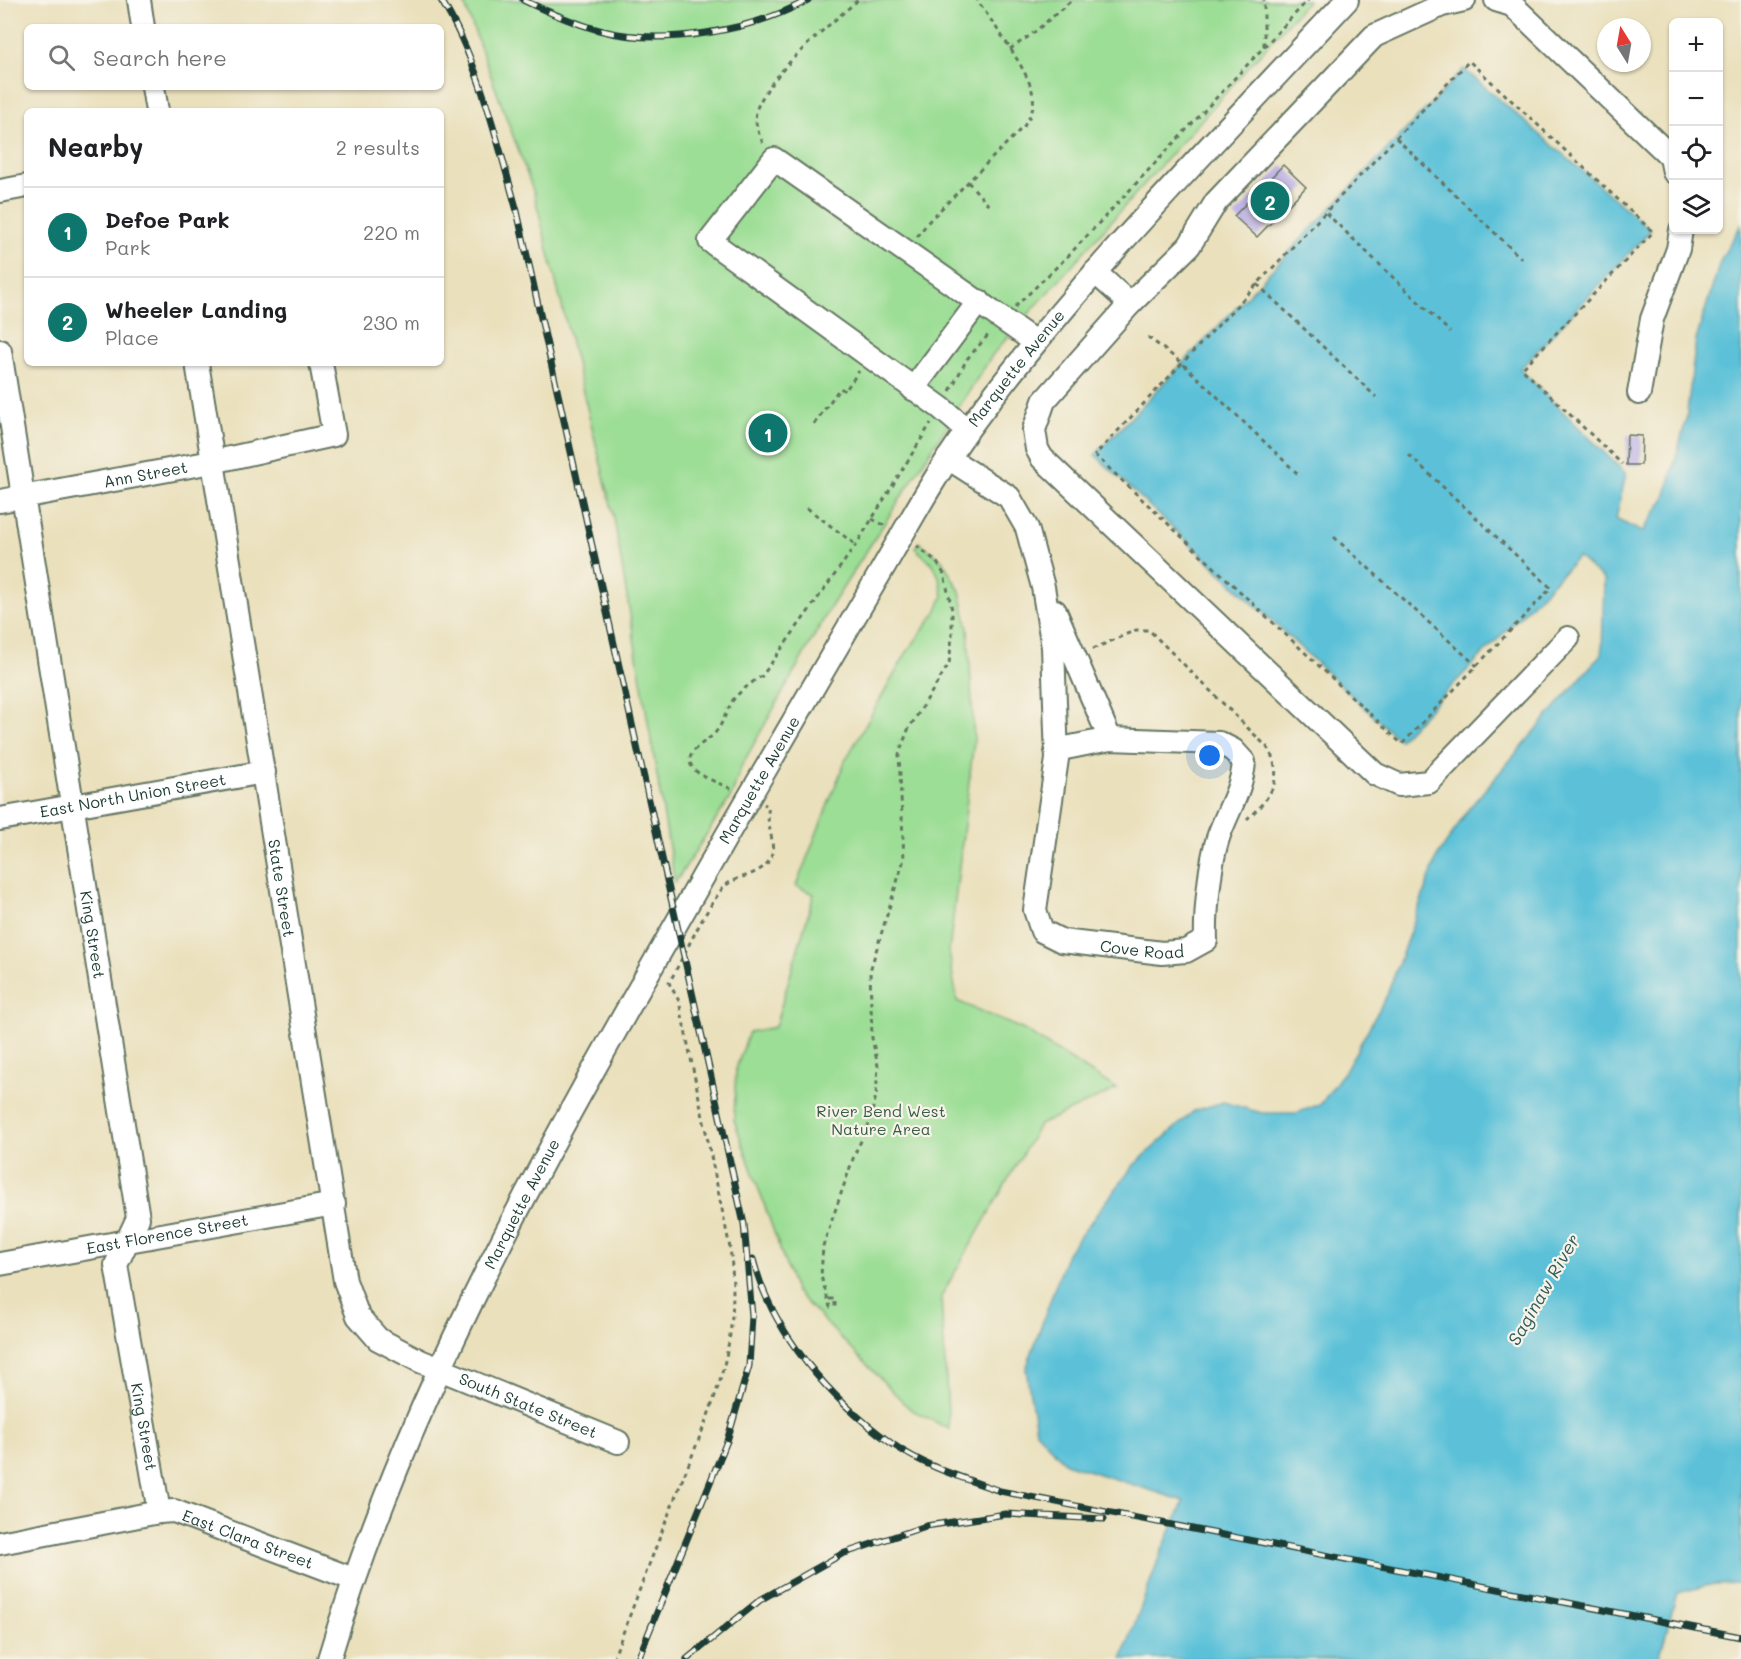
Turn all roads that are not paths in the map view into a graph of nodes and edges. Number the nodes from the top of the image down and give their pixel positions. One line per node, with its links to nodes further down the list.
1 (139, 0): 5 (street)
2 (1347, 0): 12 (street, Marquette Avenue)
3 (1464, 0): 14 (street)
4 (1496, 0): 8 (street)
5 (143, 24)
6 (154, 90): 7 (street)
7 (156, 108)
8 (1669, 154)
9 (24, 187): 10 (street)
10 (0, 191)
11 (1680, 234): 20 (street)
12 (1095, 272): 14 (street); 15 (street, Marquette Avenue)
13 (979, 301): 15 (street); 19 (street); 19 (street)
14 (1130, 304): 27 (street)
15 (1035, 342): 21 (street, Marquette Avenue)
16 (0, 351): 24 (street, King Street)
17 (197, 366): 23 (street, State Street)
18 (322, 366): 23 (street, Ann Street)
19 (914, 389): 21 (street)
20 (1639, 393)
21 (967, 430): 22 (street, Marquette Avenue)
22 (948, 458): 26 (street, Cove Road); 36 (street, Marquette Avenue)
23 (212, 462): 24 (street, Ann Street); 30 (street, State Street)
24 (24, 496): 25 (street, Ann Street); 31 (street, King Street)
25 (0, 501)
26 (1043, 587): 28 (street, Cove Road); 29 (street, Cove Road)
27 (1568, 638)
28 (1110, 739): 29 (street, Cove Road); 29 (street, Cove Road)
29 (1056, 750)
30 (264, 772): 31 (street, East North Union Street); 33 (street, State Street)
31 (73, 807): 32 (street, East North Union Street); 34 (street, King Street)
32 (0, 819)
33 (334, 1204): 34 (street, East Florence Street); 36 (street, State Street)
34 (127, 1240): 35 (street, East Florence Street); 38 (street, King Street)
35 (0, 1264)
36 (439, 1369): 37 (street, South State Street); 40 (street, Marquette Avenue)
37 (618, 1442)
38 (159, 1512): 39 (street, East Clara Street); 40 (street, East Clara Street)
39 (0, 1543)
40 (353, 1579): 41 (street, Marquette Avenue)
41 (329, 1659)

